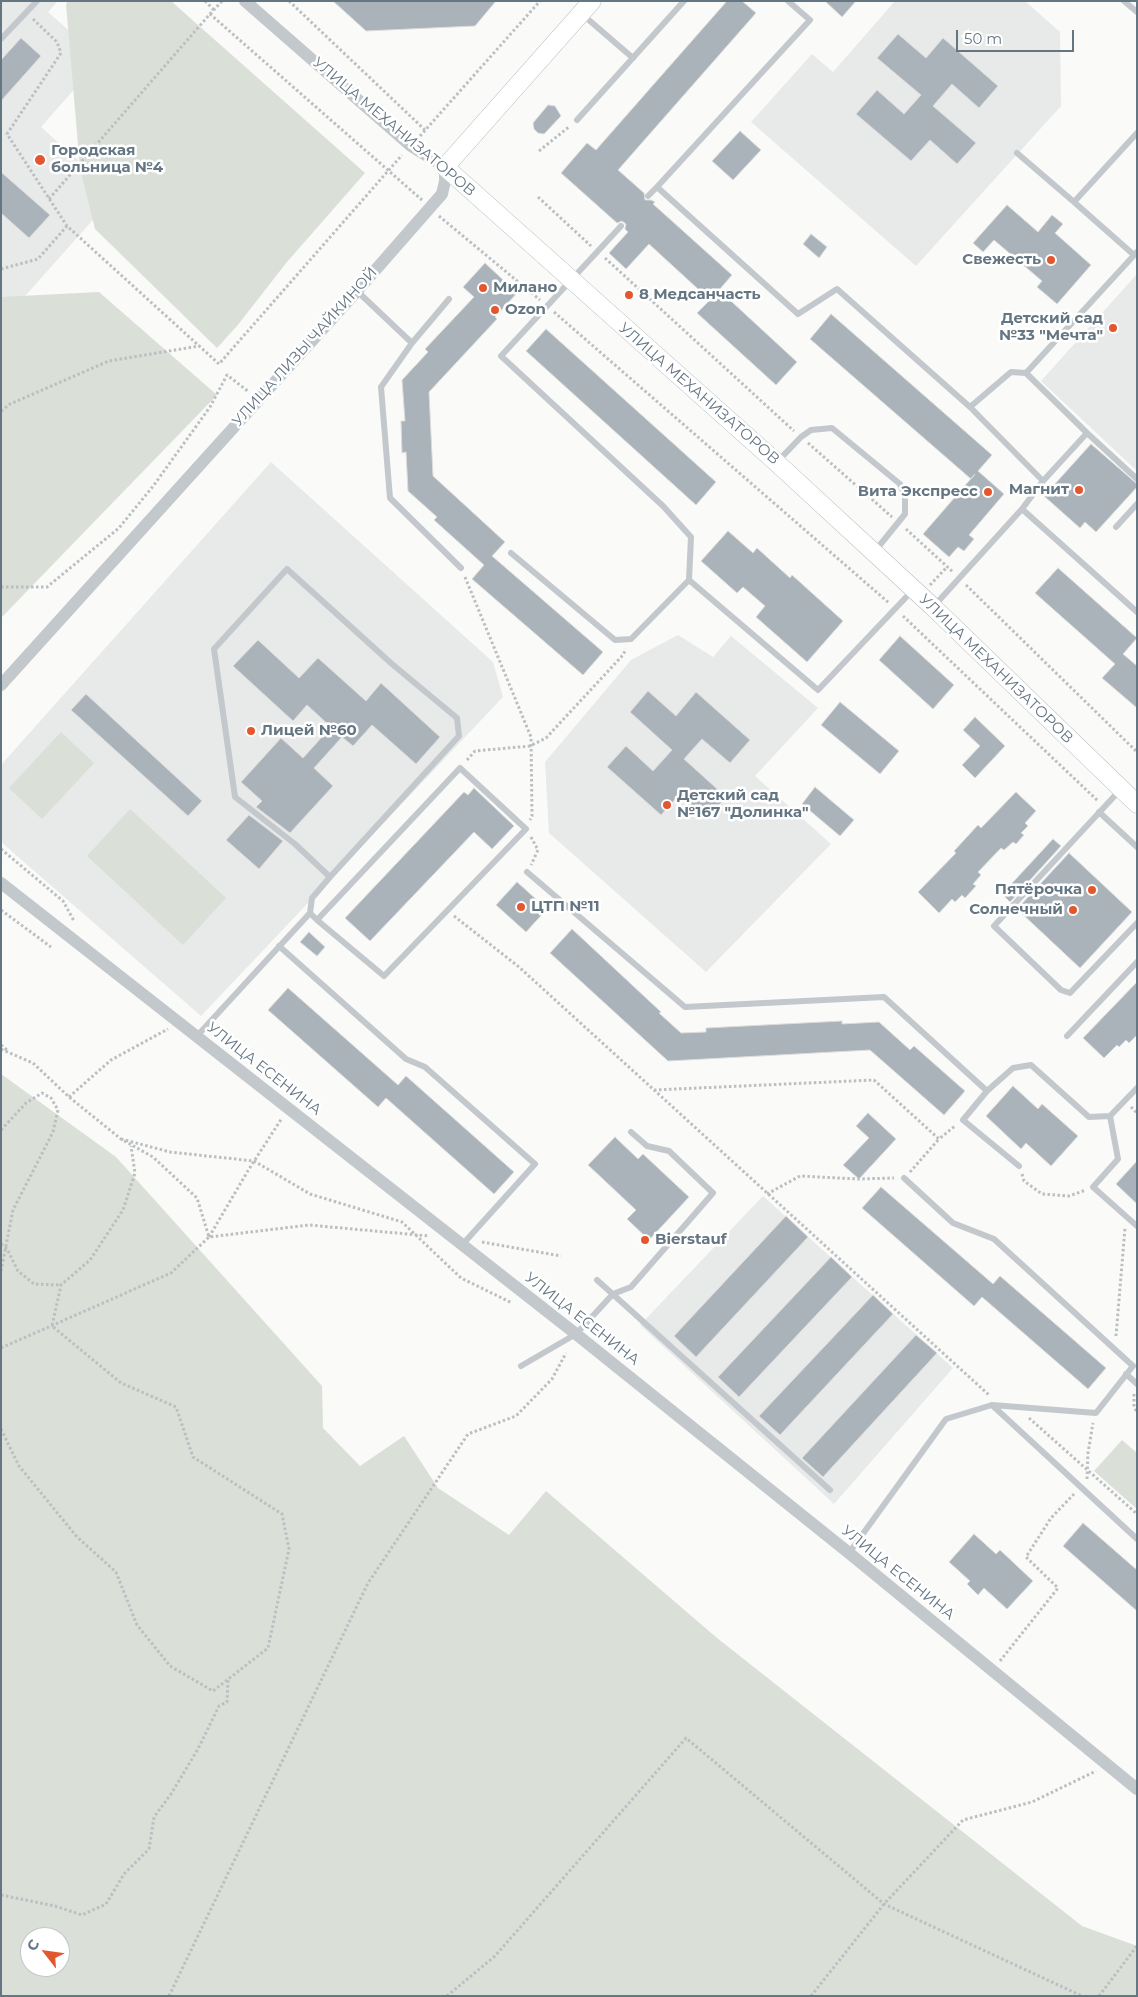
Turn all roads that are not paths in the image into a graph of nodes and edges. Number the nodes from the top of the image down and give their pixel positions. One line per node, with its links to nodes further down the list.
1 (37, 1): 8 (lane)
2 (245, 1): 13 (street, УЛИЦА МЕХАНИЗАТОРОВ)
3 (684, 1): 9 (lane)
4 (788, 1): 14 (lane)
5 (1124, 1): 7 (lane)
6 (586, 7): 9 (lane); 13 (main road)
7 (1137, 12)
8 (1, 39)
9 (633, 58): 10 (lane)
10 (577, 120)
11 (1137, 133): 16 (lane)
12 (1018, 153): 16 (lane)
13 (445, 167): 19 (main road, УЛИЦА МЕХАНИЗАТОРОВ); 20 (street, УЛИЦА ЛИЗЫ ЧАЙКИНОЙ)
14 (657, 187): 15 (lane); 24 (lane)
15 (648, 196)
16 (1074, 202): 18 (lane)
17 (621, 226): 19 (lane)
18 (1136, 254): 23 (lane)
19 (571, 280): 26 (main road, УЛИЦА МЕХАНИЗАТОРОВ); 35 (lane)
20 (357, 291): 22 (lane); 39 (street, УЛИЦА ЛИЗЫ ЧАЙКИНОЙ)
21 (449, 299): 22 (lane)
22 (412, 343): 34 (lane)
23 (1026, 373): 24 (lane); 25 (lane)
24 (970, 407): 28 (lane)
25 (1087, 433): 27 (lane); 28 (lane)
26 (776, 462): 32 (main road, УЛИЦА МЕХАНИЗАТОРОВ); 32 (lane)
27 (1137, 479)
28 (1043, 481): 30 (lane)
29 (1137, 504): 31 (lane)
30 (1022, 509): 37 (lane); 38 (lane)
31 (1116, 527)
32 (874, 552): 36 (main road, УЛИЦА МЕХАНИЗАТОРОВ)
33 (511, 553): 35 (lane)
34 (461, 568)
35 (689, 580): 36 (lane)
36 (914, 589): 37 (main road, УЛИЦА МЕХАНИЗАТОРОВ)
37 (933, 607): 40 (main road, УЛИЦА МЕХАНИЗАТОРОВ)
38 (1137, 612)
39 (1, 685)
40 (1120, 789): 41 (main road, УЛИЦА МЕХАНИЗАТОРОВ); 42 (lane)
41 (1137, 804)
42 (1101, 809): 43 (lane); 49 (lane)
43 (1137, 847)
44 (527, 872): 55 (lane)
45 (330, 877): 45 (lane); 47 (lane)
46 (1, 883): 52 (street, УЛИЦА ЕСЕНИНА)
47 (310, 912): 48 (lane); 50 (lane)
48 (317, 920): 48 (lane)
49 (1137, 923)
50 (280, 946): 52 (lane); 61 (lane)
51 (1137, 962): 53 (lane)
52 (197, 1036): 61 (street, УЛИЦА ЕСЕНИНА)
53 (1067, 1036)
54 (1137, 1088): 56 (lane)
55 (986, 1091): 56 (lane); 58 (lane)
56 (1110, 1116): 60 (lane)
57 (631, 1132): 63 (lane)
58 (1019, 1166)
59 (904, 1178): 66 (lane)
60 (1137, 1226)
61 (461, 1241): 64 (street, УЛИЦА ЕСЕНИНА)
62 (597, 1280): 63 (lane)
63 (613, 1294): 64 (lane); 69 (lane)
64 (576, 1334): 65 (lane); 71 (street, УЛИЦА ЕСЕНИНА)
65 (521, 1366)
66 (1126, 1374): 67 (lane); 68 (lane)
67 (1136, 1383)
68 (993, 1402): 70 (lane); 71 (lane)
69 (830, 1490)
70 (1137, 1539)
71 (849, 1553): 72 (street, УЛИЦА ЕСЕНИНА)
72 (1137, 1790)

